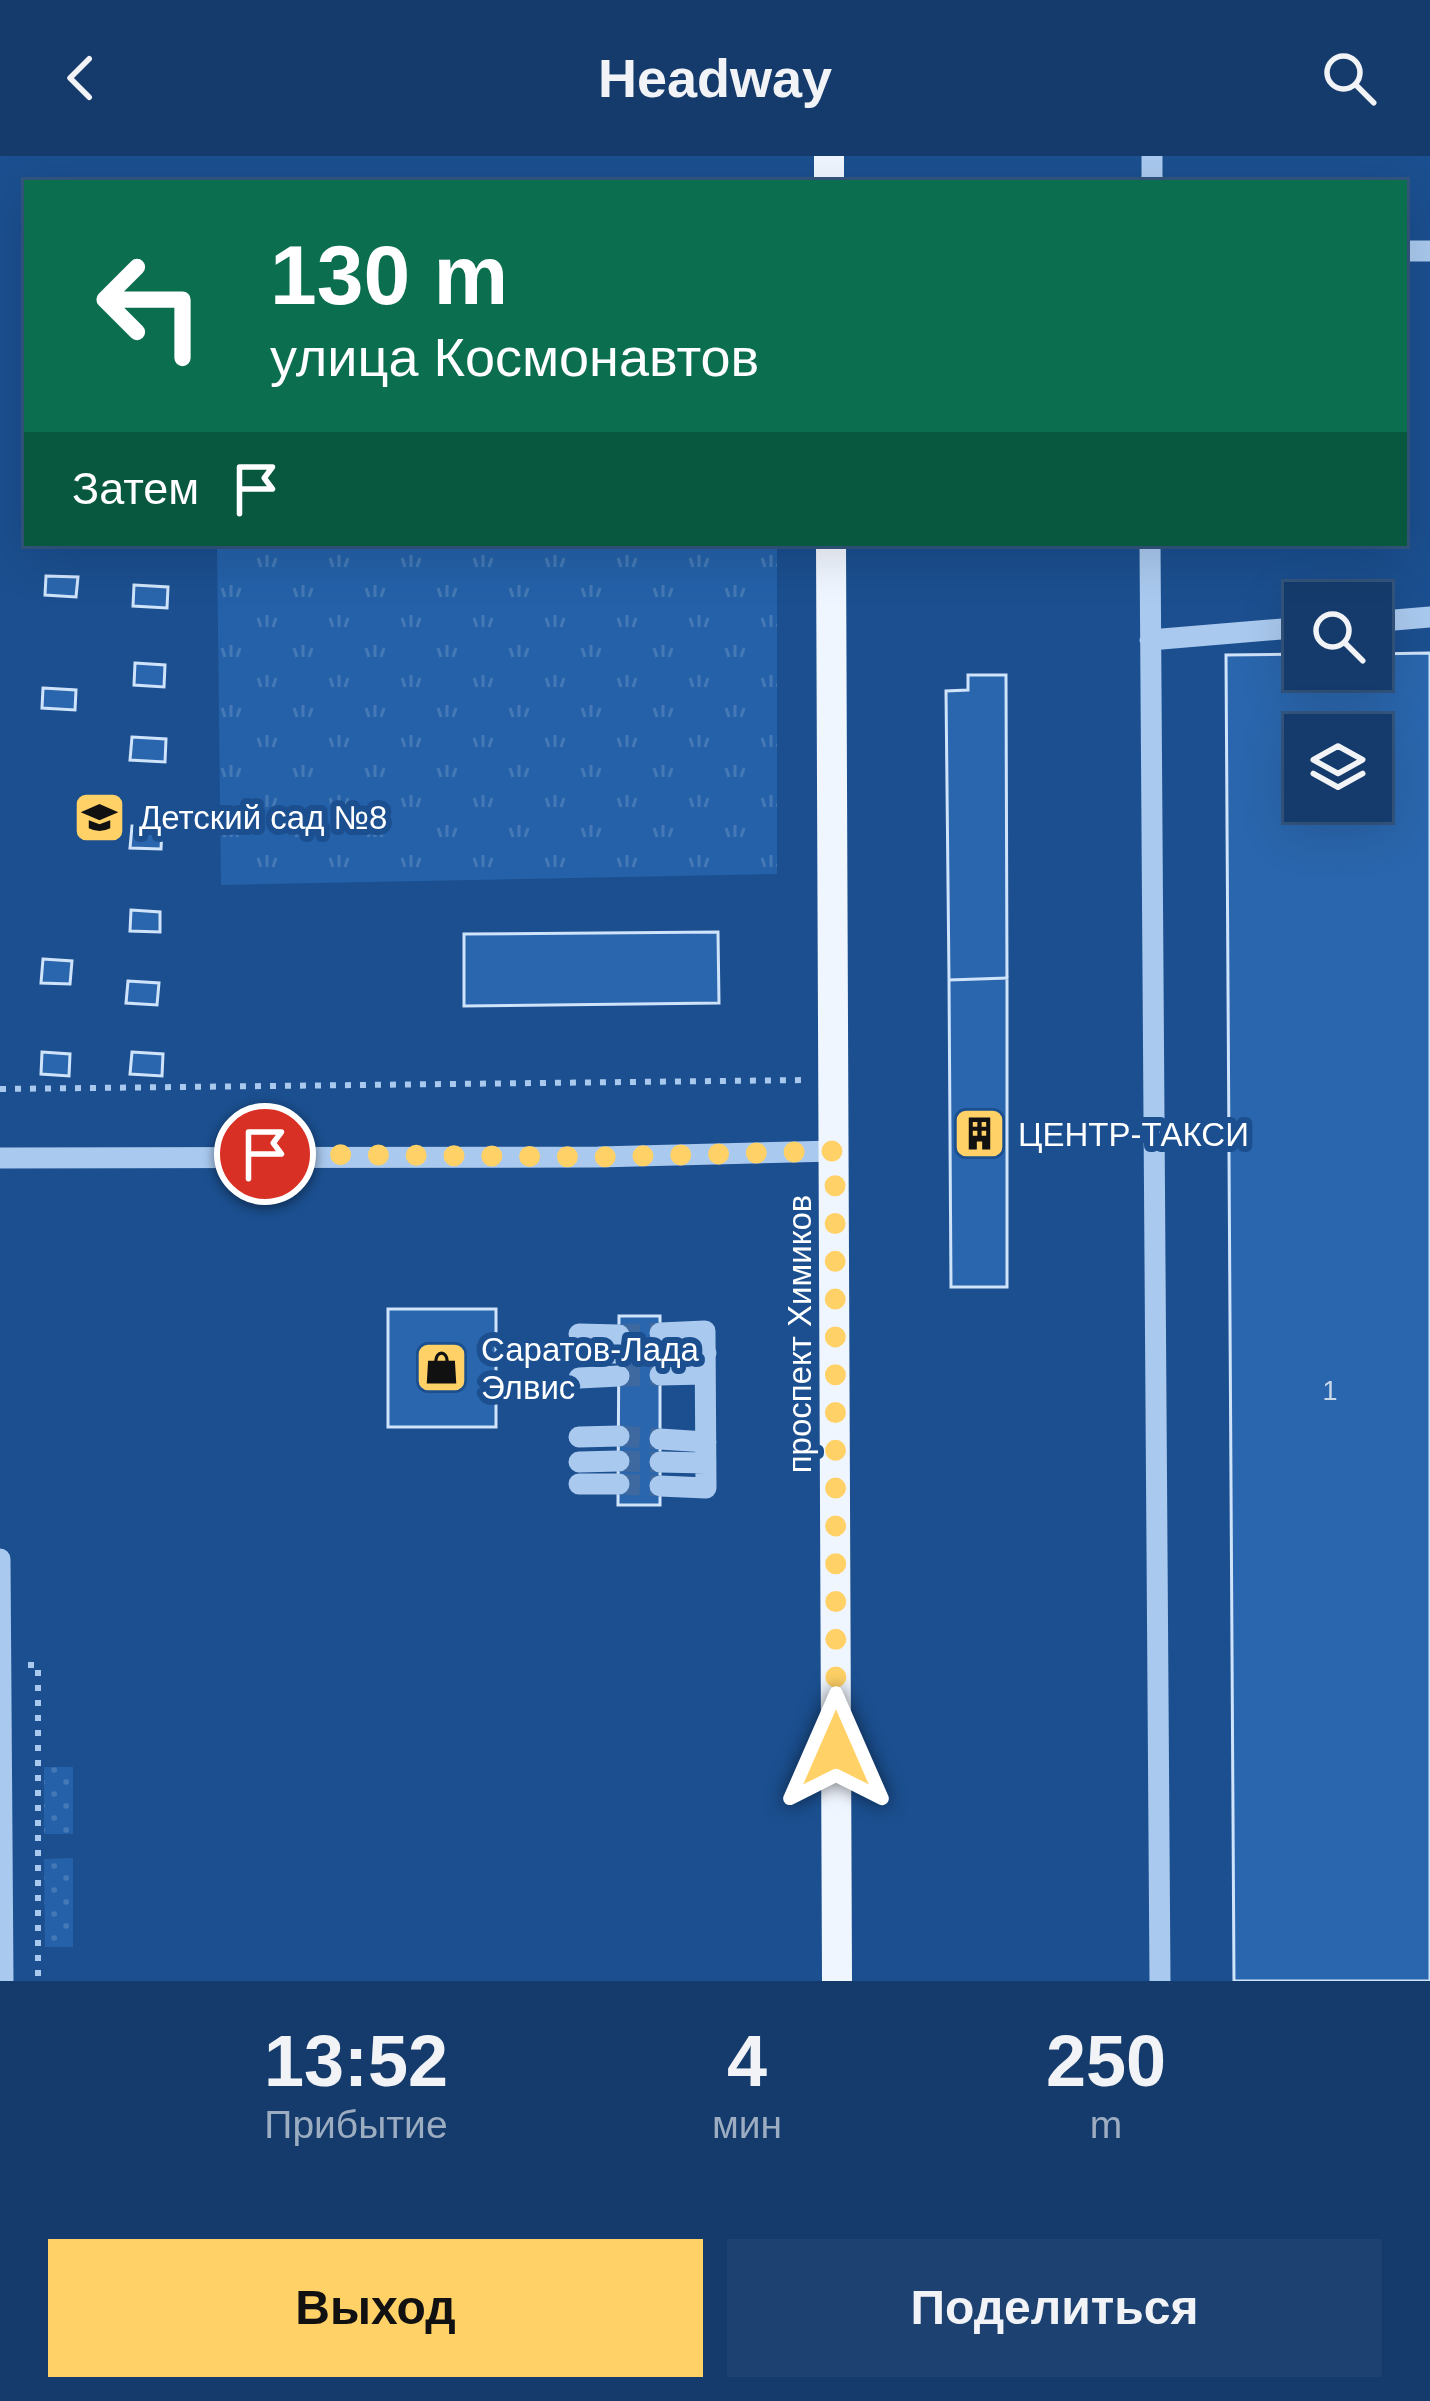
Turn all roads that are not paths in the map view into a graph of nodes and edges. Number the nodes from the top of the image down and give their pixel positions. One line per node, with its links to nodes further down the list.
1 (831, 546): 7 (main road, проспект Химиков)
2 (1150, 546): 6 (street)
3 (1430, 617): 4 (street)
4 (1392, 620)
5 (1284, 629): 6 (street)
6 (1150, 640): 23 (street)
7 (835, 1151): 8 (street); 22 (main road, проспект Химиков)
8 (0, 1158)
9 (579, 1344): 11 (street)
10 (660, 1354): 15 (street)
11 (579, 1378)
12 (579, 1436): 13 (street)
13 (619, 1436)
14 (660, 1439): 15 (street)
15 (706, 1453): 16 (street); 19 (street)
16 (660, 1462)
17 (579, 1473): 18 (street)
18 (619, 1473)
19 (660, 1486)
20 (0, 1559): 21 (street)
21 (3, 1981)
22 (837, 1981)
23 (1160, 1981)

